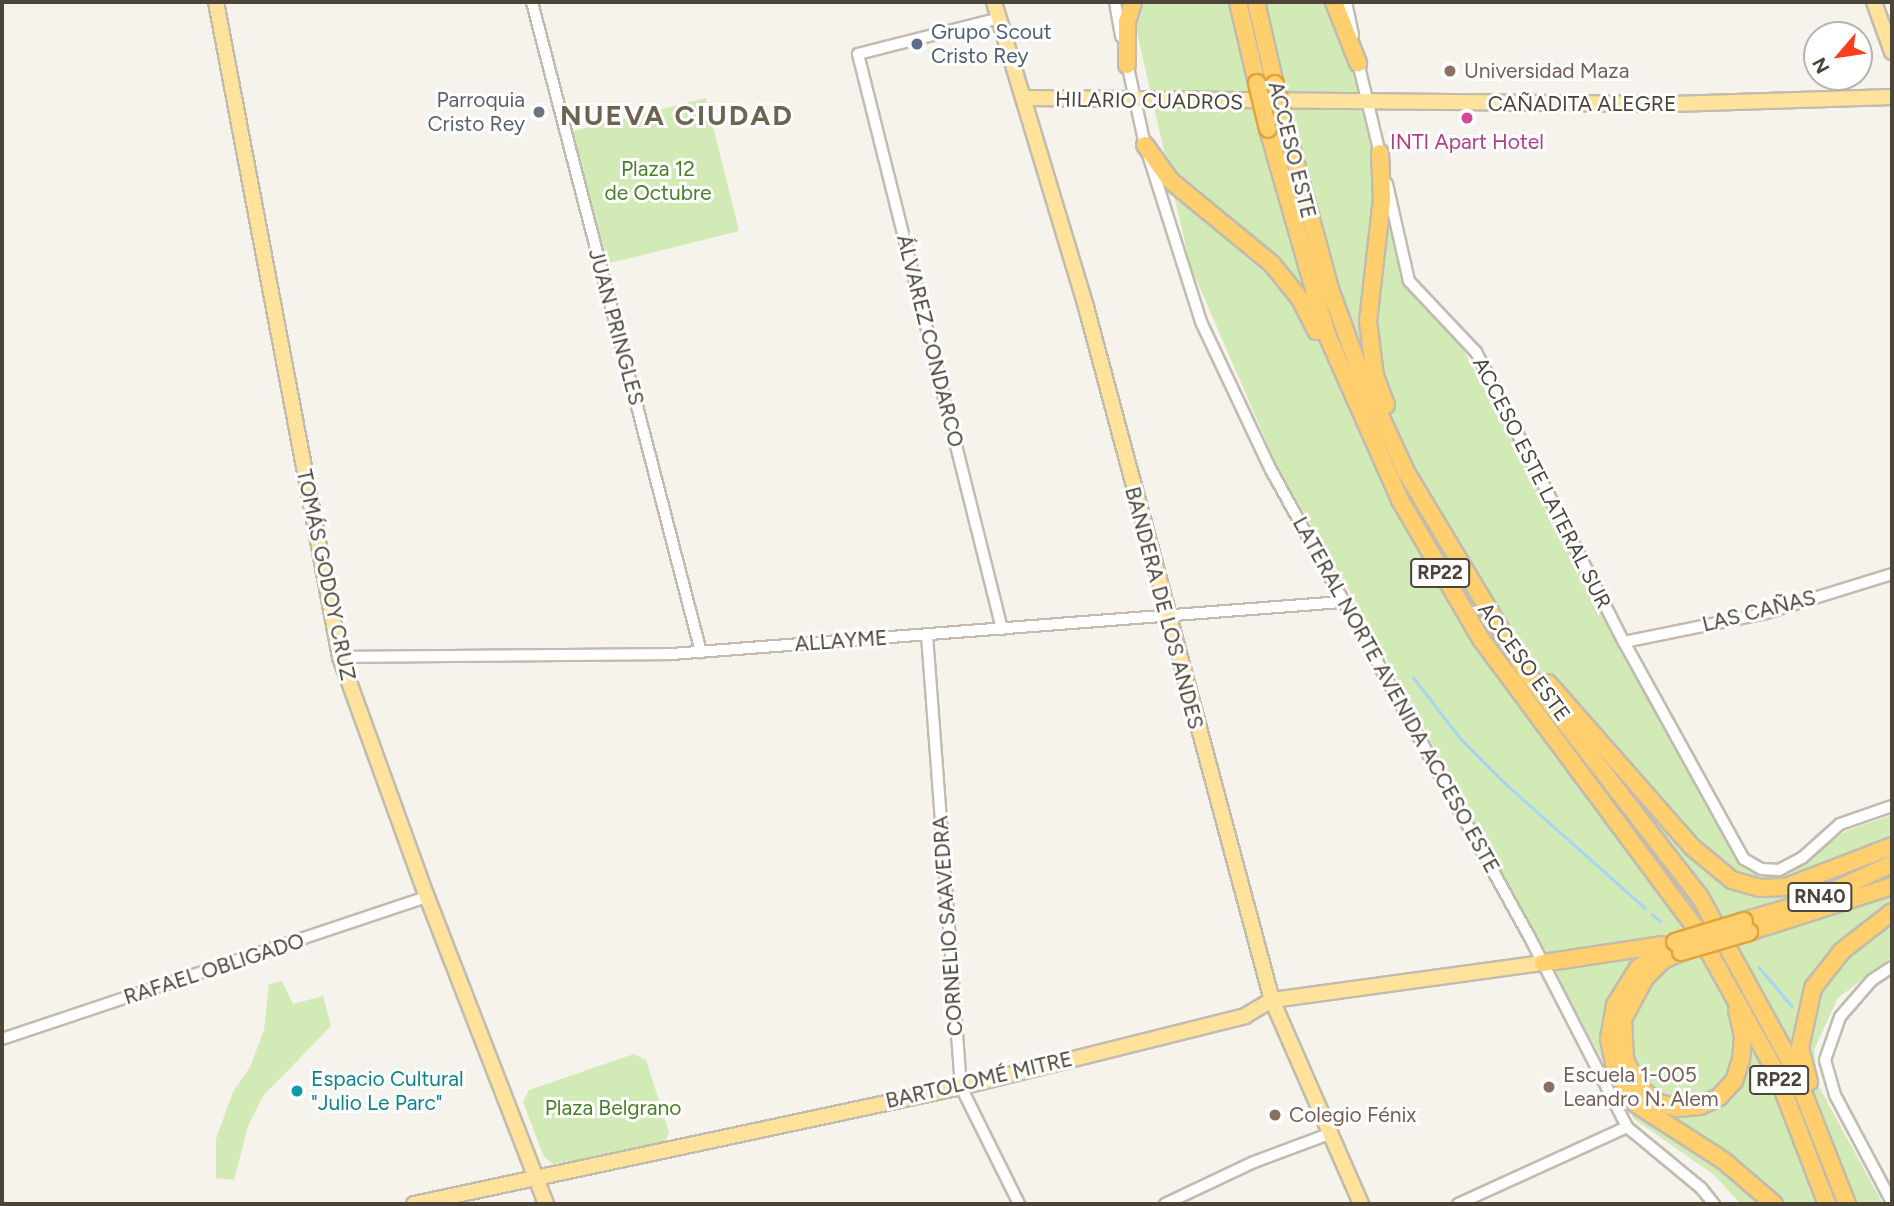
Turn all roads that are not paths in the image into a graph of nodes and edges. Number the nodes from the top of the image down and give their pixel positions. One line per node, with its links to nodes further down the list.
1 (216, 2): 32 (main road, TOMÁS GODOY CRUZ)
2 (532, 2): 31 (street, JUAN PRINGLES)
3 (994, 2): 11 (main road, BANDERA DE LOS ANDES)
4 (1115, 2): 14 (street, LATERAL NORTE AVENIDA ACCESO ESTE)
5 (1133, 2): 14 (highway)
6 (1238, 2): 24 (highway, ACCESO ESTE / RP22, bridge)
7 (1255, 2): 22 (highway, ACCESO ESTE / RP22, bridge)
8 (1334, 2): 13 (highway)
9 (1346, 2): 13 (street, ACCESO ESTE LATERAL SUR)
10 (1874, 2): 12 (main road)
11 (1000, 18): 16 (main road, BANDERA DE LOS ANDES); 28 (street, ÁLVAREZ CONDARCO)
12 (1892, 52)
13 (1358, 63): 19 (street, ACCESO ESTE LATERAL SUR)
14 (1127, 65): 17 (street, LATERAL NORTE AVENIDA ACCESO ESTE)
15 (1892, 97): 19 (main road, CAÑADITA ALEGRE)
16 (1026, 98): 17 (main road, HILARIO CUADROS); 27 (main road, BANDERA DE LOS ANDES)
17 (1136, 101): 18 (main road, HILARIO CUADROS); 20 (street, LATERAL NORTE AVENIDA ACCESO ESTE)
18 (1271, 103): 19 (main road, CAÑADITA ALEGRE)
19 (1368, 104): 21 (street, ACCESO ESTE LATERAL SUR)
20 (1145, 145): 24 (highway); 26 (street, LATERAL NORTE AVENIDA ACCESO ESTE)
21 (1380, 153): 22 (highway); 30 (street, ACCESO ESTE LATERAL SUR)
22 (1433, 524): 23 (highway, ACCESO ESTE / RP22)
23 (1454, 558): 34 (highway); 49 (highway, ACCESO ESTE / RP22)
24 (1434, 564): 42 (highway, ACCESO ESTE / RP22)
25 (1892, 574): 30 (street, LAS CAÑAS)
26 (1342, 602): 27 (street, ALLAYME); 41 (street, LATERAL NORTE AVENIDA ACCESO ESTE)
27 (1166, 617): 28 (street, ALLAYME); 44 (main road, BANDERA DE LOS ANDES)
28 (1002, 629): 29 (street, ALLAYME)
29 (927, 635): 31 (street, ALLAYME); 46 (street, CORNELIO SAAVEDRA)
30 (1623, 642): 33 (street, ACCESO ESTE LATERAL SUR)
31 (701, 652): 32 (street, ALLAYME)
32 (340, 657): 37 (main road, TOMÁS GODOY CRUZ)
33 (1892, 806)
34 (1892, 846)
35 (1892, 864): 39 (highway, RN40)
36 (1892, 886): 39 (highway, RN40)
37 (427, 897): 45 (street, RAFAEL OBLIGADO); 50 (main road, TOMÁS GODOY CRUZ)
38 (1892, 912): 49 (highway)
39 (1747, 926): 40 (highway, RN40, bridge)
40 (1678, 947): 41 (highway); 42 (highway); 60 (highway)
41 (1543, 963): 44 (main road, BARTOLOMÉ MITRE); 47 (street, LATERAL NORTE AVENIDA ACCESO ESTE)
42 (1717, 963): 61 (highway, ACCESO ESTE / RP22)
43 (1892, 967): 52 (street)
44 (1272, 1000): 46 (main road, BARTOLOMÉ MITRE); 48 (main road, BANDERA DE LOS ANDES)
45 (2, 1039)
46 (961, 1087): 50 (main road, BARTOLOMÉ MITRE); 55 (street, CORNELIO SAAVEDRA)
47 (1627, 1127): 58 (street); 59 (street, LATERAL NORTE AVENIDA ACCESO ESTE)
48 (1329, 1134): 56 (street); 57 (main road, BANDERA DE LOS ANDES)
49 (1829, 1151): 51 (highway, ACCESO ESTE / RP22)
50 (534, 1175): 53 (main road, BARTOLOMÉ MITRE); 54 (main road, TOMÁS GODOY CRUZ)
51 (1847, 1199)
52 (1892, 1202)
53 (414, 1204)
54 (546, 1204)
55 (1019, 1204)
56 (1165, 1204)
57 (1360, 1204)
58 (1458, 1204)
59 (1714, 1204)
60 (1774, 1204)
61 (1827, 1204)

